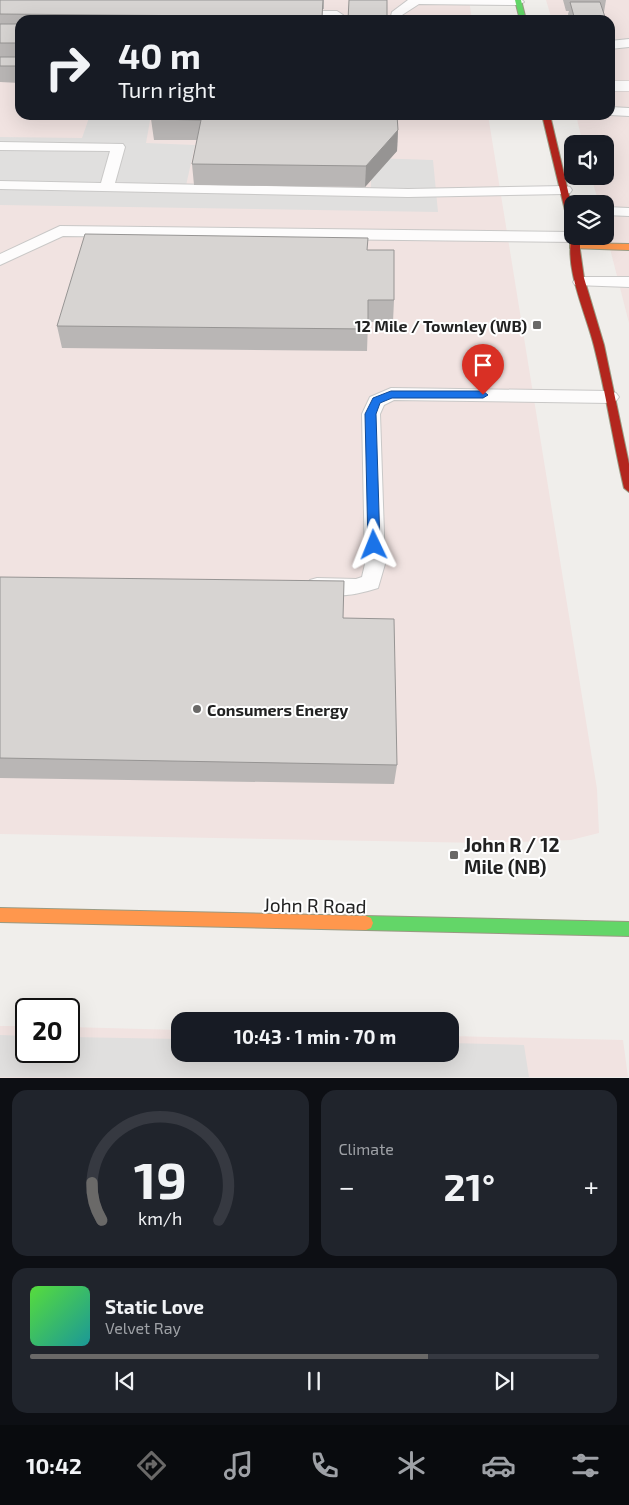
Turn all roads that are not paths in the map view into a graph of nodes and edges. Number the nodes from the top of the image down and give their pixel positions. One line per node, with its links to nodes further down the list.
1 (338, 0): 6 (lane)
2 (416, 0): 3 (lane); 7 (lane)
3 (518, 1): 8 (main road)
4 (280, 14): 5 (lane)
5 (294, 15)
6 (337, 15)
7 (396, 15)
8 (522, 15)
9 (629, 43): 10 (lane)
10 (615, 44)
11 (615, 86): 12 (street)
12 (629, 86)
13 (615, 111): 14 (lane)
14 (629, 112)
15 (547, 120): 19 (main road)
16 (0, 146): 18 (lane)
17 (0, 185): 18 (lane)
18 (107, 187): 19 (lane)
19 (565, 190): 20 (main road)
20 (566, 195)
21 (614, 211): 22 (lane)
22 (629, 212)
23 (564, 227): 27 (lane)
24 (614, 242): 26 (main road)
25 (576, 245): 28 (main road)
26 (629, 247)
27 (0, 260)
28 (581, 282): 29 (lane); 30 (main road)
29 (629, 282)
30 (610, 396): 31 (main road); 32 (lane)
31 (629, 487)
32 (298, 586)
33 (0, 915): 34 (main road, John R Road)
34 (629, 929)

